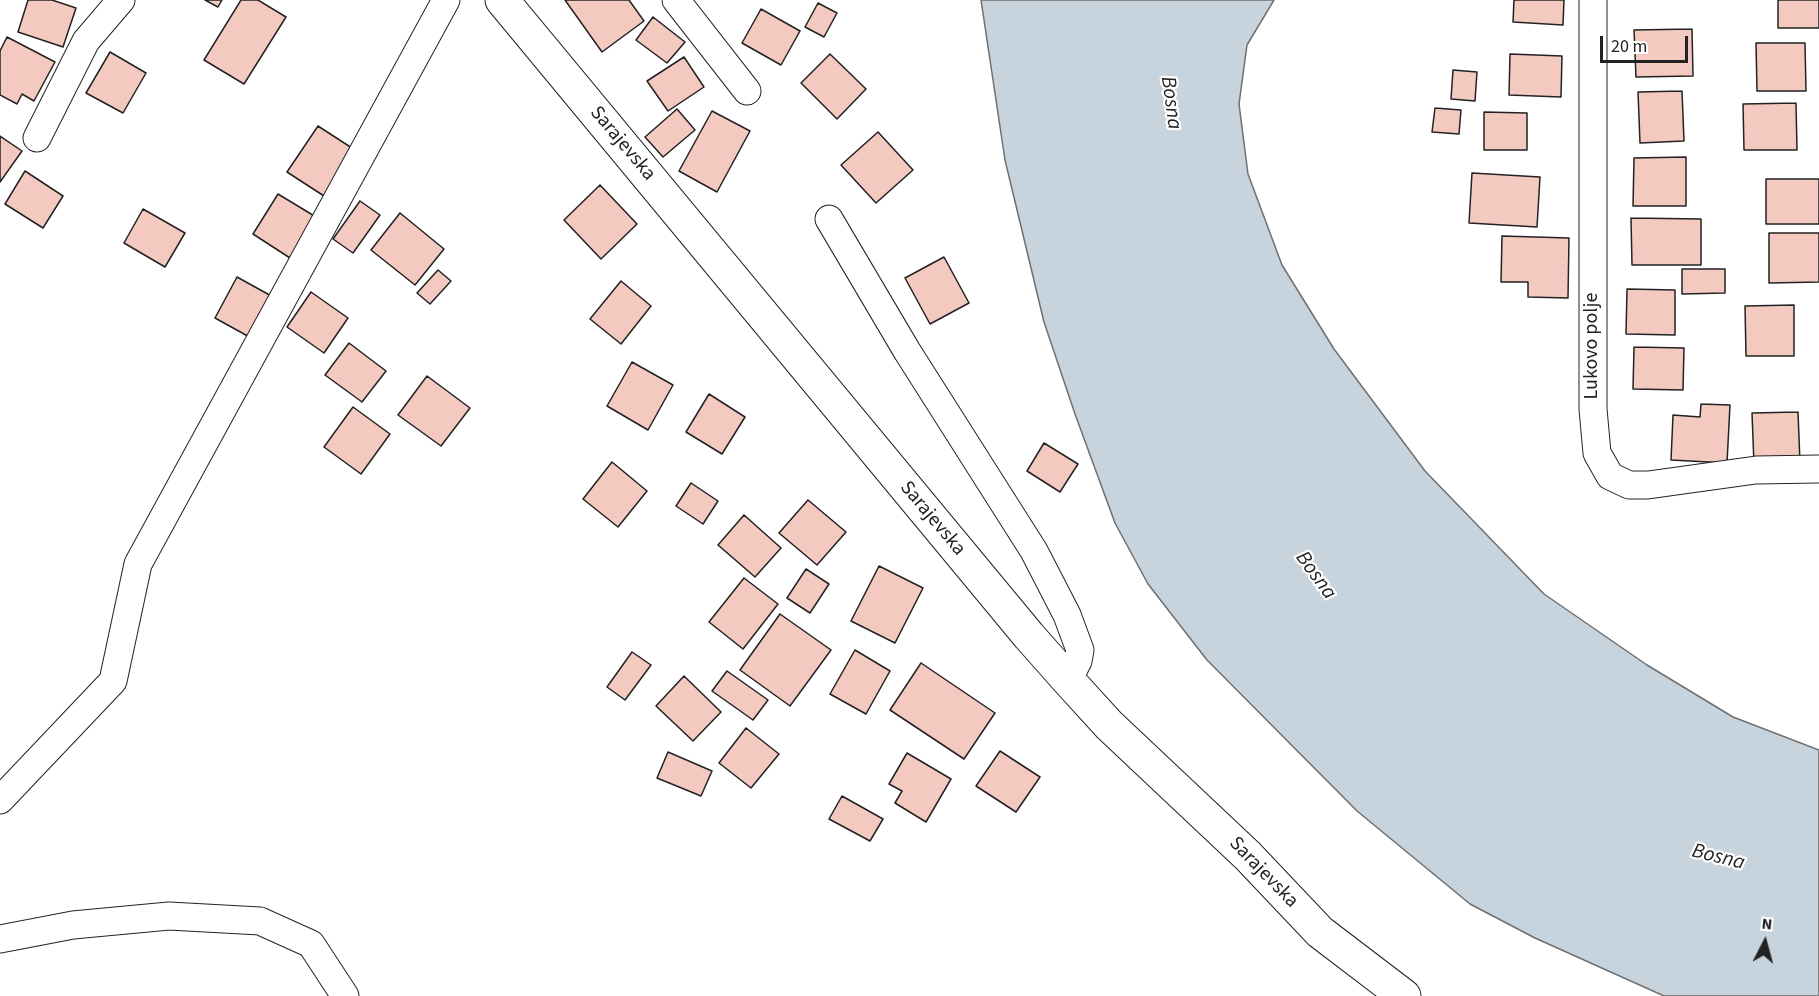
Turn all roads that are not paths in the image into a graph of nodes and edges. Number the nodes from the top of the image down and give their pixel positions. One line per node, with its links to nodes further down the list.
1 (121, 0): 7 (street)
2 (446, 0): 11 (street)
3 (502, 0): 10 (main road, Sarajevska)
4 (676, 0): 6 (street)
5 (1593, 0): 9 (street, Lukovo polje)
6 (747, 91)
7 (37, 138)
8 (829, 219): 10 (street)
9 (1819, 469)
10 (1068, 680): 14 (main road, Sarajevska)
11 (0, 800)
12 (0, 939): 13 (street)
13 (345, 996)
14 (1404, 996)

